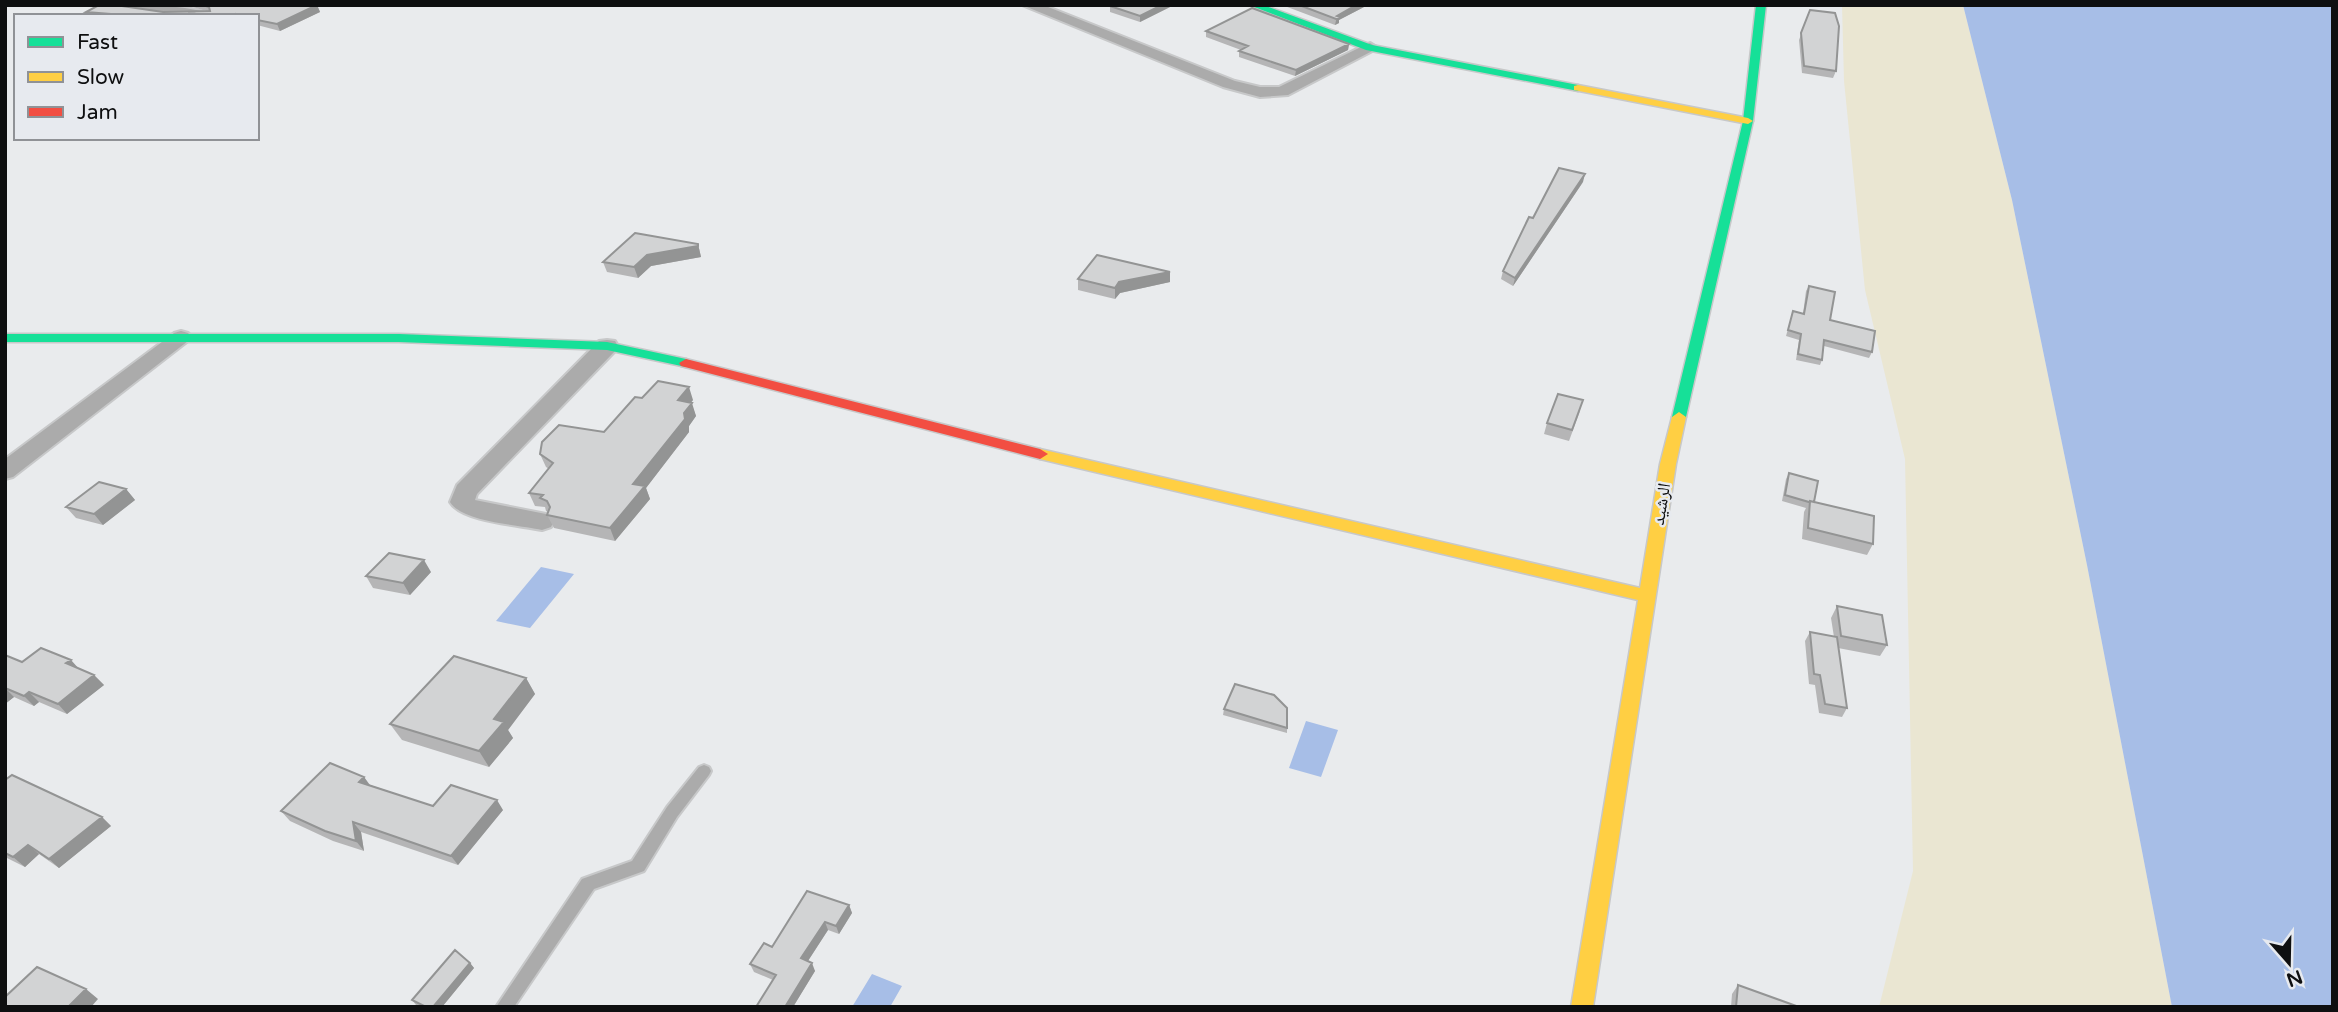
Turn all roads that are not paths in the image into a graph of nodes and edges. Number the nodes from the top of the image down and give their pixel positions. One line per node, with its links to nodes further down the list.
1 (118, 5): 5 (street)
2 (1029, 5): 7 (street)
3 (1254, 5): 7 (street)
4 (1761, 5): 8 (street, الرشيد)
5 (151, 7): 6 (street)
6 (192, 14)
7 (1370, 48): 8 (street)
8 (1748, 121): 14 (street, الرشيد)
9 (181, 337): 10 (street); 11 (street); 12 (street)
10 (5, 338)
11 (607, 346): 13 (street); 14 (street)
12 (5, 471)
13 (542, 521)
14 (1646, 596): 17 (street, الرشيد)
15 (704, 771): 16 (lane)
16 (505, 1007)
17 (1582, 1007)

